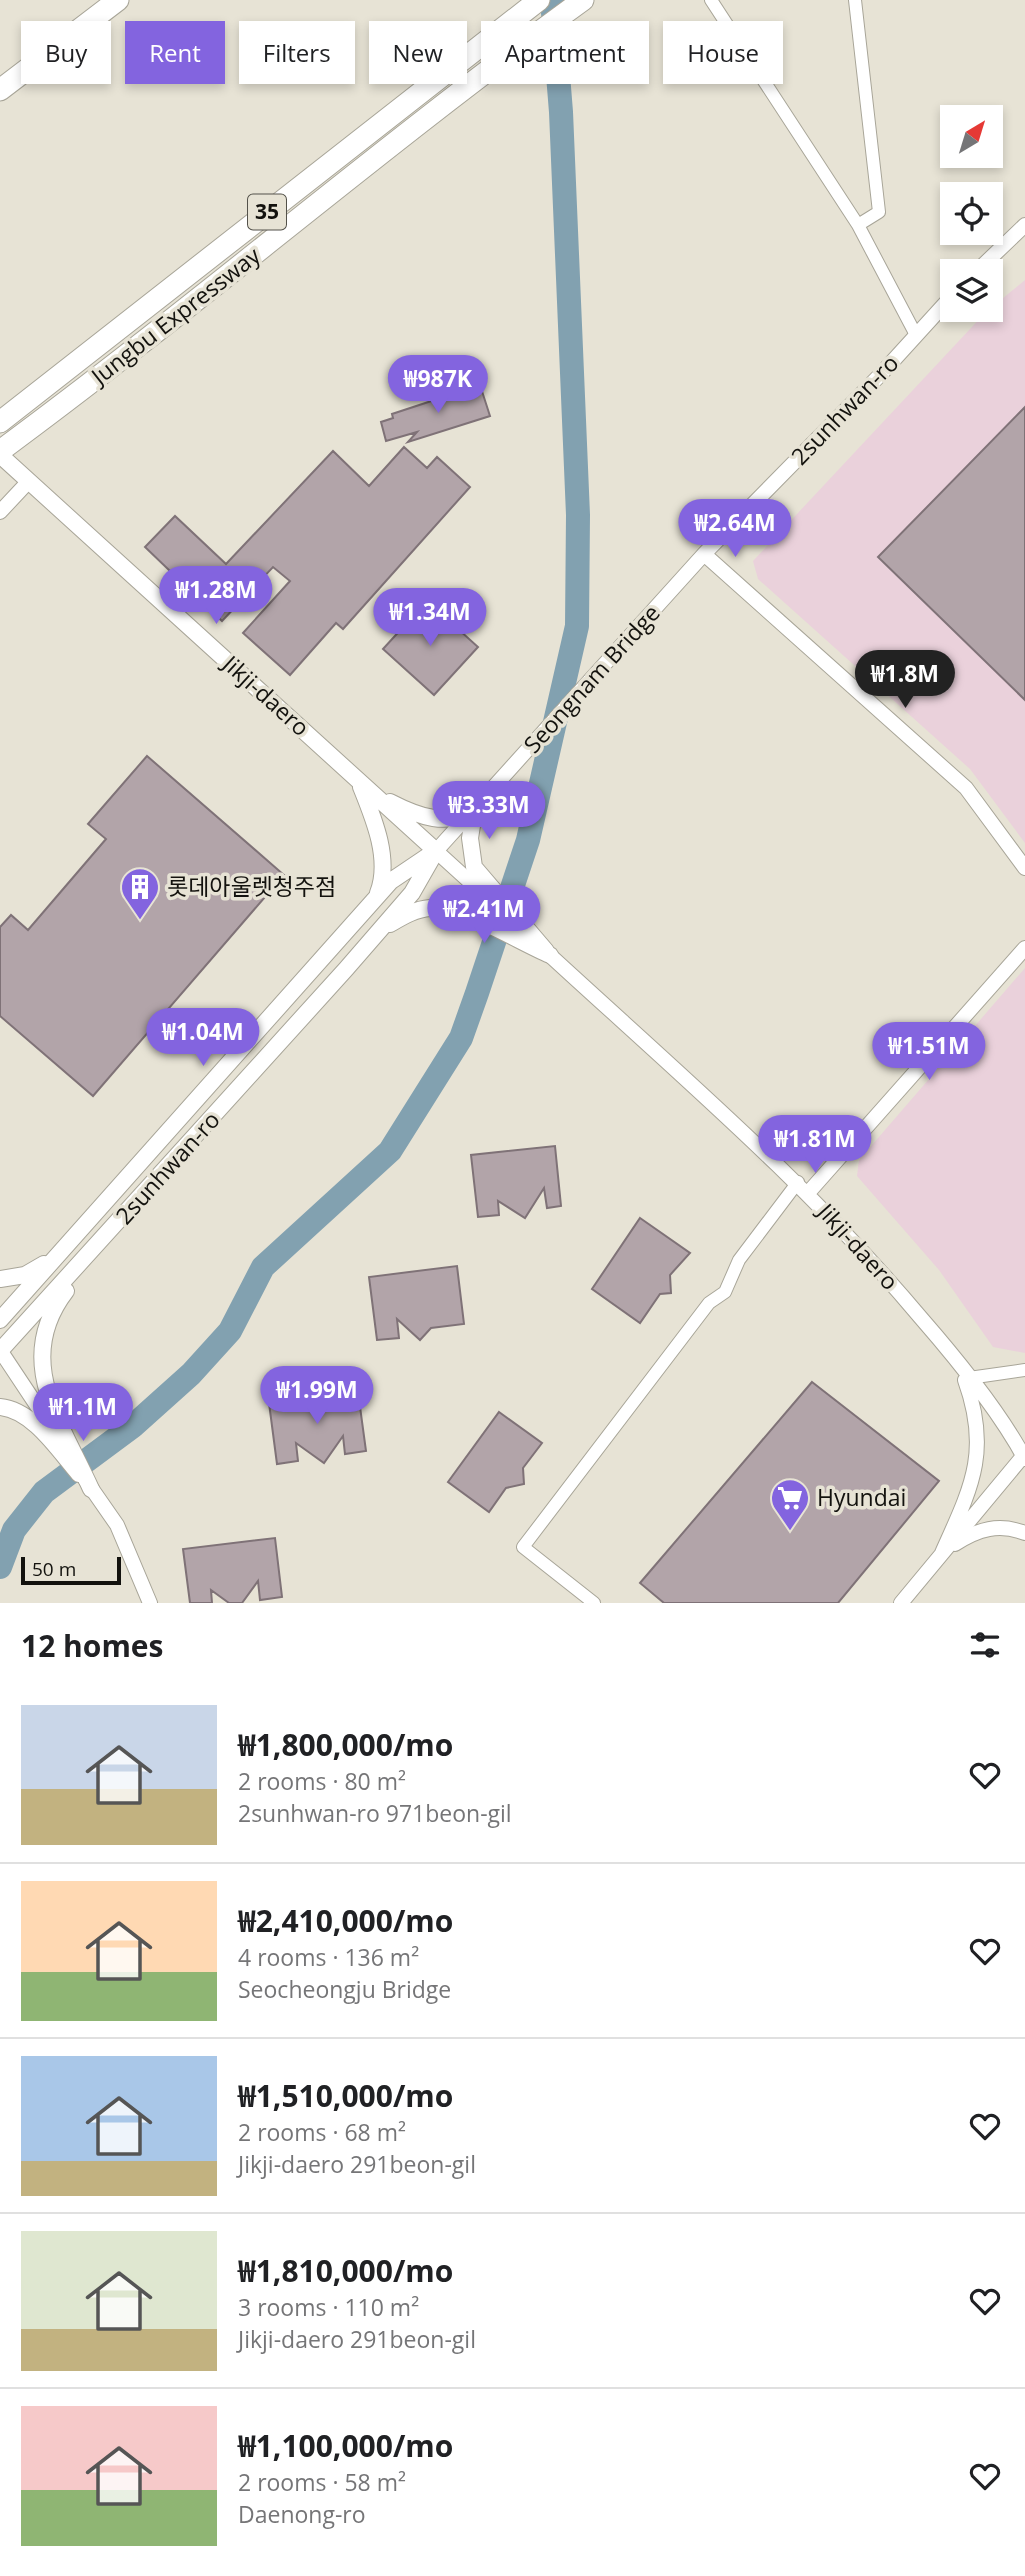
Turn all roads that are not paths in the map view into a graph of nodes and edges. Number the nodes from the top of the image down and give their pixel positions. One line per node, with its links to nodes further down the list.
1 (118, 0): 6 (highway)
2 (539, 0): 12 (highway, Jungbu Expressway / 35)
3 (583, 0): 13 (highway, Jungbu Expressway / 35)
4 (711, 0): 7 (street)
5 (855, 0): 7 (street)
6 (0, 90)
7 (859, 225): 11 (street)
8 (1025, 225): 9 (street)
9 (990, 259)
10 (940, 309): 11 (street, 2sunhwan-ro)
11 (916, 335): 16 (street, 2sunhwan-ro)
12 (0, 422)
13 (0, 453): 14 (main road, Jikji-daero)
14 (29, 481): 15 (street); 18 (main road, Jikji-daero)
15 (0, 512)
16 (704, 554): 17 (street, 2sunhwan-ro); 21 (street)
17 (678, 584): 19 (street, Seongnam Bridge)
18 (359, 781): 19 (main road); 20 (main road, Jikji-daero); 23 (main road)
19 (477, 806): 20 (street, 2sunhwan-ro); 22 (main road)
20 (436, 850): 22 (street, Jikji-daero); 23 (main road, 2sunhwan-ro); 24 (main road, 2sunhwan-ro)
21 (1025, 868)
22 (475, 880): 25 (main road)
23 (376, 898): 29 (main road, 2sunhwan-ro)
24 (379, 931): 25 (main road); 28 (main road, 2sunhwan-ro)
25 (543, 948): 27 (street, Jikji-daero)
26 (1025, 948): 27 (street)
27 (803, 1187): 33 (street, Jikji-daero); 43 (street)
28 (114, 1228): 32 (main road, 2sunhwan-ro); 37 (main road)
29 (58, 1256): 30 (main road); 31 (main road, 2sunhwan-ro)
30 (0, 1279)
31 (0, 1320)
32 (0, 1350): 37 (street)
33 (954, 1357): 35 (street, Jikji-daero); 41 (street)
34 (1025, 1370): 35 (street)
35 (969, 1378): 38 (street, Jikji-daero)
36 (0, 1407): 37 (main road)
37 (45, 1415): 39 (main road); 39 (main road)
38 (1025, 1456): 41 (street)
39 (91, 1489): 42 (street)
40 (1025, 1533): 41 (street)
41 (942, 1553): 44 (street)
42 (150, 1603)
43 (594, 1603)
44 (901, 1603)

